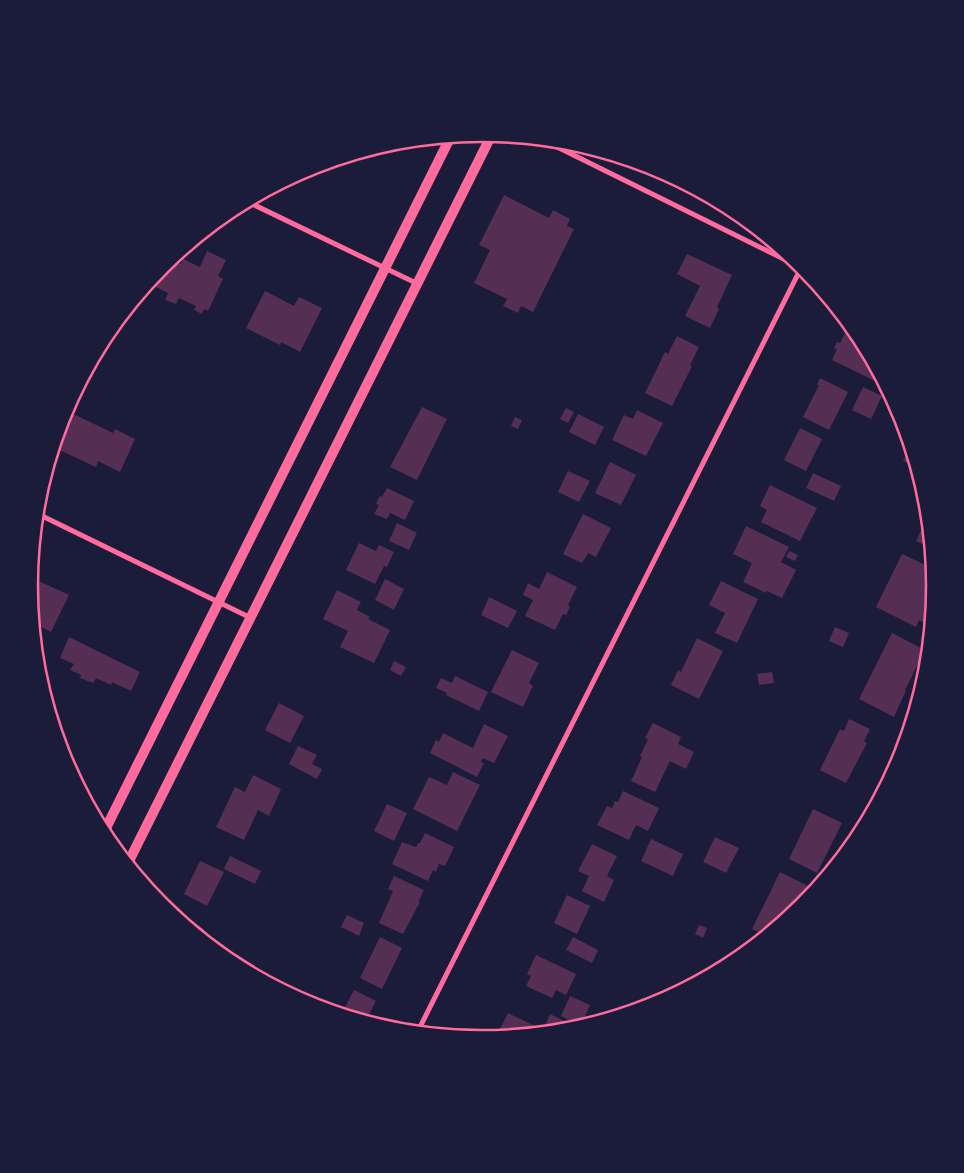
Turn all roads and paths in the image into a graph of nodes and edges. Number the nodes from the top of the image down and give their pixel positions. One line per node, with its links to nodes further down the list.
1 (488, 142): 8 (main road)
2 (447, 144): 6 (main road)
3 (563, 150): 5 (street)
4 (255, 205): 6 (street)
5 (780, 257)
6 (385, 268): 8 (street); 10 (main road)
7 (799, 275): 14 (street)
8 (418, 284): 11 (main road)
9 (43, 516): 10 (street)
10 (218, 602): 11 (street); 12 (main road)
11 (251, 618): 13 (main road)
12 (107, 825)
13 (130, 859)
14 (420, 1026)

